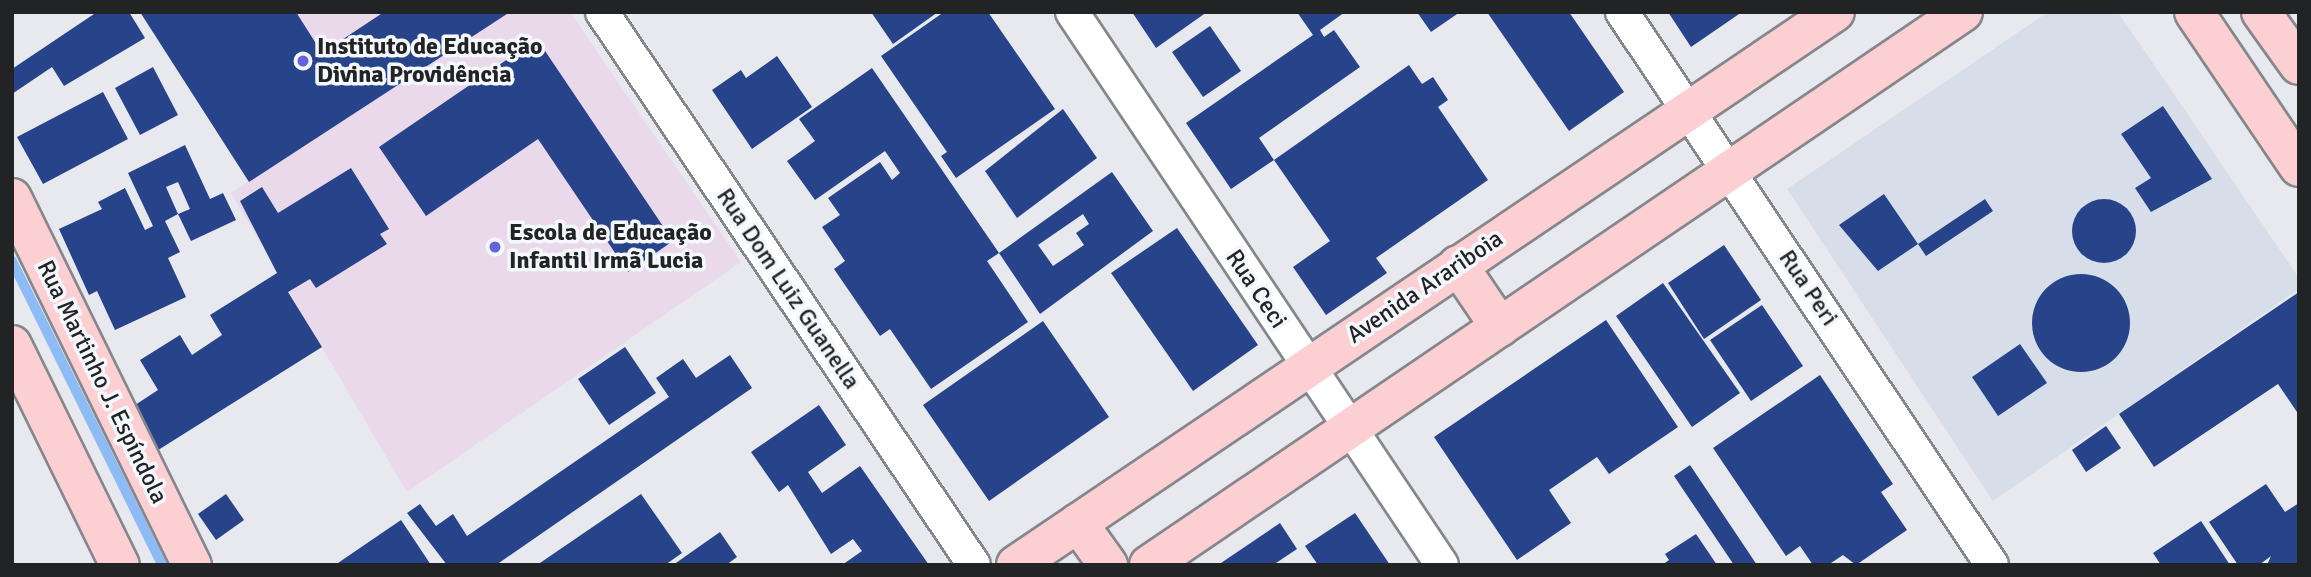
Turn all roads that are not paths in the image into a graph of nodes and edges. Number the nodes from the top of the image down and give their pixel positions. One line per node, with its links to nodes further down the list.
1 (602, 12): 21 (street, Rua Dom Luiz Guanella)
2 (1072, 12): 16 (street, Rua Ceci)
3 (1622, 12): 9 (street, Rua Peri)
4 (1835, 12): 9 (main road, Avenida Arariboia)
5 (1963, 12): 11 (main road)
6 (2194, 12): 10 (main road)
7 (2262, 12): 8 (main road)
8 (2299, 65)
9 (1688, 109): 11 (street, Rua Peri); 13 (main road, Avenida Arariboia)
10 (2299, 166)
11 (1730, 172): 14 (main road); 26 (street, Rua Peri)
12 (12, 198): 20 (main road, Rua Martinho J. Espíndola)
13 (1458, 265): 14 (main road); 16 (main road, Avenida Arariboia)
14 (1500, 327): 17 (main road)
15 (12, 345): 19 (main road)
16 (1308, 367): 17 (street, Rua Ceci); 18 (main road, Avenida Arariboia)
17 (1349, 429): 24 (main road); 25 (street, Rua Ceci)
18 (1078, 523): 22 (main road, Avenida Arariboia); 23 (main road)
19 (120, 565)
20 (192, 565)
21 (974, 565)
22 (1016, 565)
23 (1108, 565)
24 (1149, 565)
25 (1442, 565)
26 (1992, 565)

